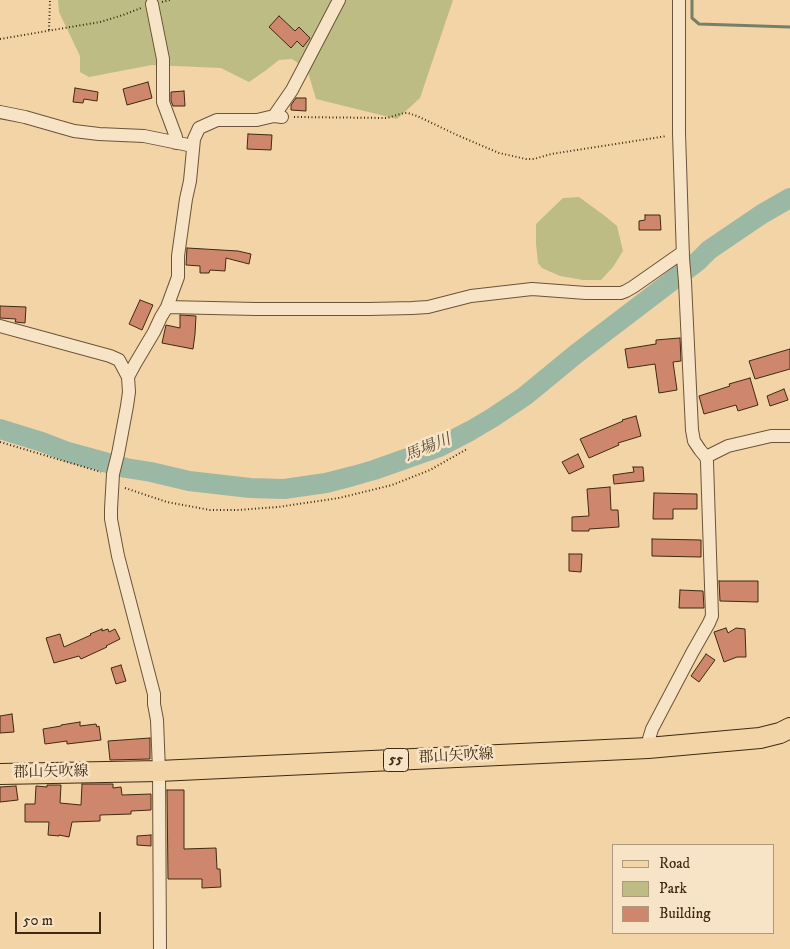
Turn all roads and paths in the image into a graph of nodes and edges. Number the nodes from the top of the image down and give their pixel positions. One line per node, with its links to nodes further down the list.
1 (50, 0): 6 (path)
2 (170, 0): 5 (path)
3 (339, 0): 9 (street)
4 (679, 0): 10 (street)
5 (152, 4): 6 (path); 11 (street)
6 (48, 30): 7 (path)
7 (0, 39)
8 (0, 112): 11 (street)
9 (278, 116): 10 (path); 12 (street)
10 (679, 133): 13 (street)
11 (176, 142): 12 (street)
12 (193, 146): 14 (street)
13 (683, 255): 14 (street); 20 (street)
14 (167, 307): 16 (street)
15 (0, 326): 16 (street)
16 (128, 377): 21 (street)
17 (790, 436): 20 (street)
18 (0, 442): 21 (path)
19 (467, 449): 21 (path)
20 (706, 457): 23 (street)
21 (113, 479): 24 (street)
22 (790, 728): 23 (main road, 郡山矢吹線 / 55)
23 (648, 748): 24 (main road, 郡山矢吹線 / 55)
24 (159, 771): 25 (main road, 郡山矢吹線 / 55); 26 (street)
25 (0, 774)
26 (160, 949)

